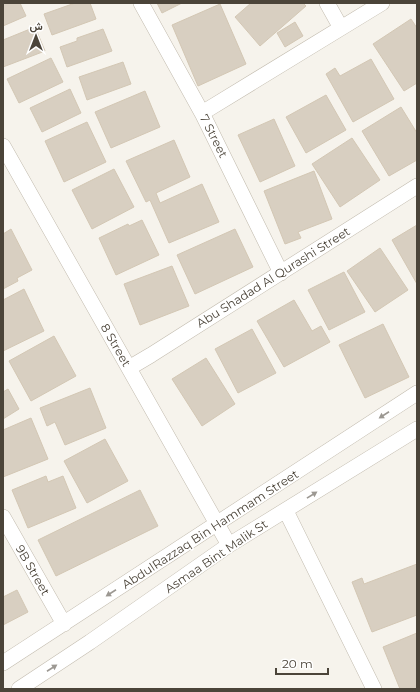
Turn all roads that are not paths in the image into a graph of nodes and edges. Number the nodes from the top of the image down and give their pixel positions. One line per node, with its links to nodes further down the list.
1 (140, 3): 5 (street, 7 Street)
2 (327, 3): 4 (street)
3 (382, 3): 4 (street)
4 (341, 28): 5 (street)
5 (202, 113): 8 (street, 7 Street)
6 (3, 146): 9 (street, 8 Street)
7 (417, 186): 8 (street, Abu Shadad Al Qurashi Street)
8 (281, 273): 9 (street, Abu Shadad Al Qurashi Street)
9 (129, 368): 14 (street, 8 Street)
10 (417, 393): 14 (street, AbdulRazzaq Bin Hammam Street, one-way to 14)
11 (417, 429): 12 (street, Asmaa Bint Malik St, one-way to 11)
12 (286, 511): 15 (street, Asmaa Bint Malik St); 19 (street)
13 (3, 517): 16 (street, 9B Street)
14 (218, 524): 15 (street, 8 Street); 16 (street, AbdulRazzaq Bin Hammam Street, one-way to 16)
15 (230, 546): 18 (street, Asmaa Bint Malik St, one-way to 15)
16 (64, 624): 17 (street, AbdulRazzaq Bin Hammam Street)
17 (3, 663)
18 (19, 689)
19 (374, 689)

